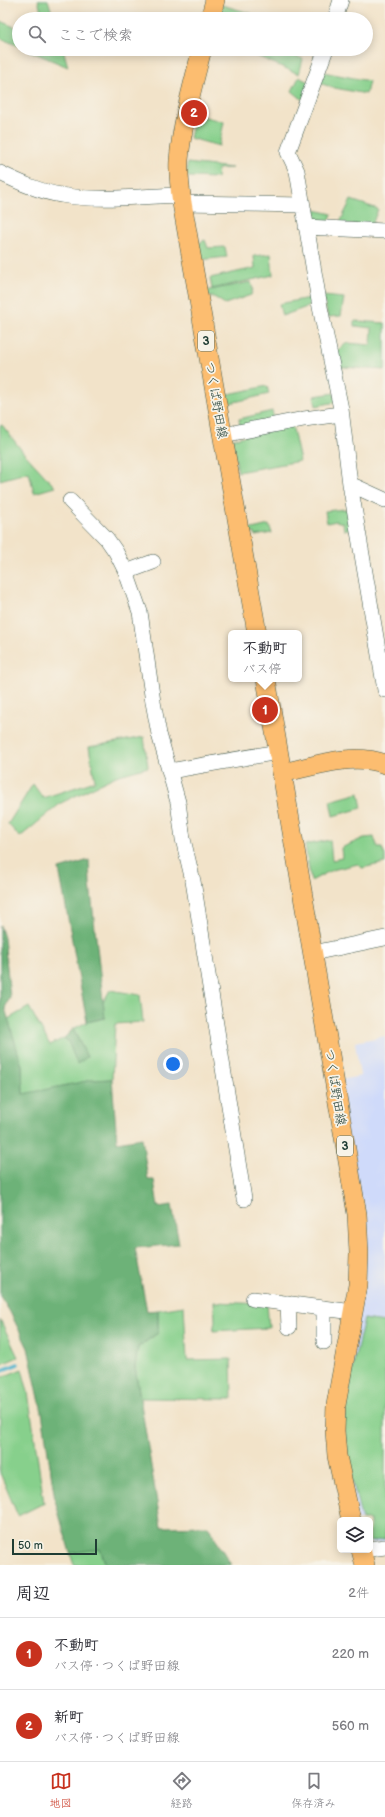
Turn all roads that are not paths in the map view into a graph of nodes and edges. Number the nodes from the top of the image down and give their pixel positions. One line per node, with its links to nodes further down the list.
1 (215, 0): 3 (main road)
2 (341, 0): 4 (street)
3 (212, 12)
4 (337, 12)
5 (200, 56): 8 (main road, つくば野田線 / 3)
6 (323, 56): 9 (street)
7 (0, 173): 8 (street)
8 (182, 199): 9 (street); 13 (main road, つくば野田線 / 3)
9 (302, 205): 10 (street)
10 (306, 227): 11 (street); 12 (street)
11 (385, 232)
12 (341, 414): 13 (street); 14 (street)
13 (223, 435): 19 (main road, つくば野田線 / 3)
14 (350, 484): 15 (street); 20 (street)
15 (385, 500)
16 (70, 501): 18 (street)
17 (153, 562): 18 (street)
18 (126, 572): 25 (street)
19 (257, 630)
20 (381, 639): 22 (street)
21 (266, 682): 23 (main road, つくば野田線 / 3)
22 (385, 690)
23 (278, 752): 25 (street); 26 (main road, つくば野田線 / 3)
24 (385, 764): 26 (main road)
25 (170, 771): 29 (street)
26 (282, 773): 28 (main road, つくば野田線 / 3)
27 (385, 938): 28 (street)
28 (313, 953): 33 (main road, つくば野田線 / 3)
29 (244, 1199)
30 (253, 1299): 31 (street)
31 (288, 1303): 32 (street); 34 (street)
32 (324, 1308): 33 (street); 35 (street)
33 (353, 1312): 36 (main road, つくば野田線 / 3)
34 (289, 1327)
35 (324, 1342)
36 (350, 1517)
37 (385, 1547): 38 (street)
38 (373, 1549)
39 (362, 1553): 40 (main road)
40 (364, 1565)

